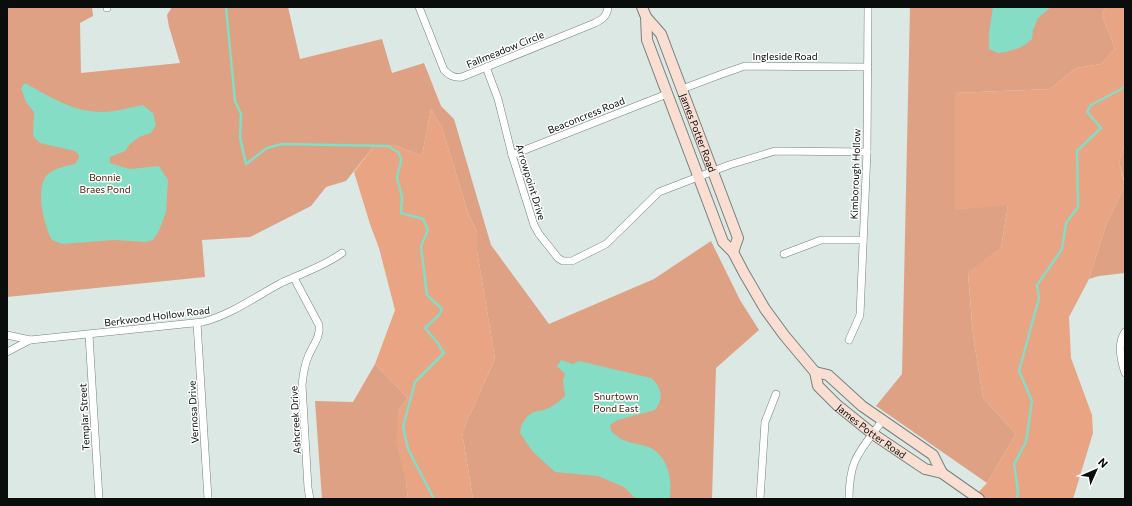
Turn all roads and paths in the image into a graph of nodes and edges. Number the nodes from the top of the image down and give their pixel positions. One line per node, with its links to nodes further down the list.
1 (419, 7): 6 (street, Fallmeadow Circle)
2 (608, 7): 6 (street, Fallmeadow Circle)
3 (642, 7): 5 (main road, James Potter Road)
4 (868, 7): 7 (street, Kimborough Hollow)
5 (646, 17): 8 (main road, James Potter Road); 9 (main road, James Potter Road)
6 (486, 67): 11 (street, Arrowpoint Drive)
7 (868, 67): 8 (street, Ingleside Road); 10 (street, Kimborough Hollow)
8 (682, 89): 12 (main road, James Potter Road)
9 (667, 94): 11 (street, Beaconcress Road); 13 (main road, James Potter Road)
10 (867, 152): 12 (street, Arrowpoint Drive); 14 (street, Kimborough Hollow)
11 (512, 156): 13 (street, Arrowpoint Drive)
12 (713, 171): 13 (street, Arrowpoint Drive); 15 (main road, James Potter Road)
13 (698, 177): 15 (main road, James Potter Road)
14 (863, 240): 17 (street); 24 (street, Kimborough Hollow)
15 (733, 252): 26 (main road, James Potter Road)
16 (342, 253): 18 (street, Berkwood Hollow Road)
17 (784, 254)
18 (294, 278): 19 (street, Berkwood Hollow Road); 35 (street, Ashcreek Drive)
19 (197, 323): 22 (street, Berkwood Hollow Road); 34 (street, Vernosa Drive)
20 (1125, 332): 27 (street)
21 (7, 335): 23 (street, Berkwood Hollow Road)
22 (89, 335): 23 (street, Berkwood Hollow Road); 33 (street, Templar Street)
23 (30, 340): 25 (street, Berkwood Hollow Road)
24 (849, 340)
25 (7, 352)
26 (815, 372): 29 (main road, James Potter Road); 30 (main road, James Potter Road)
27 (1125, 374)
28 (776, 394): 36 (street)
29 (882, 421): 30 (street); 31 (main road, James Potter Road)
30 (873, 434): 31 (main road, James Potter Road); 37 (street)
31 (942, 474): 32 (main road, James Potter Road)
32 (977, 498)
33 (99, 499)
34 (208, 499)
35 (310, 499)
36 (760, 499)
37 (849, 499)

